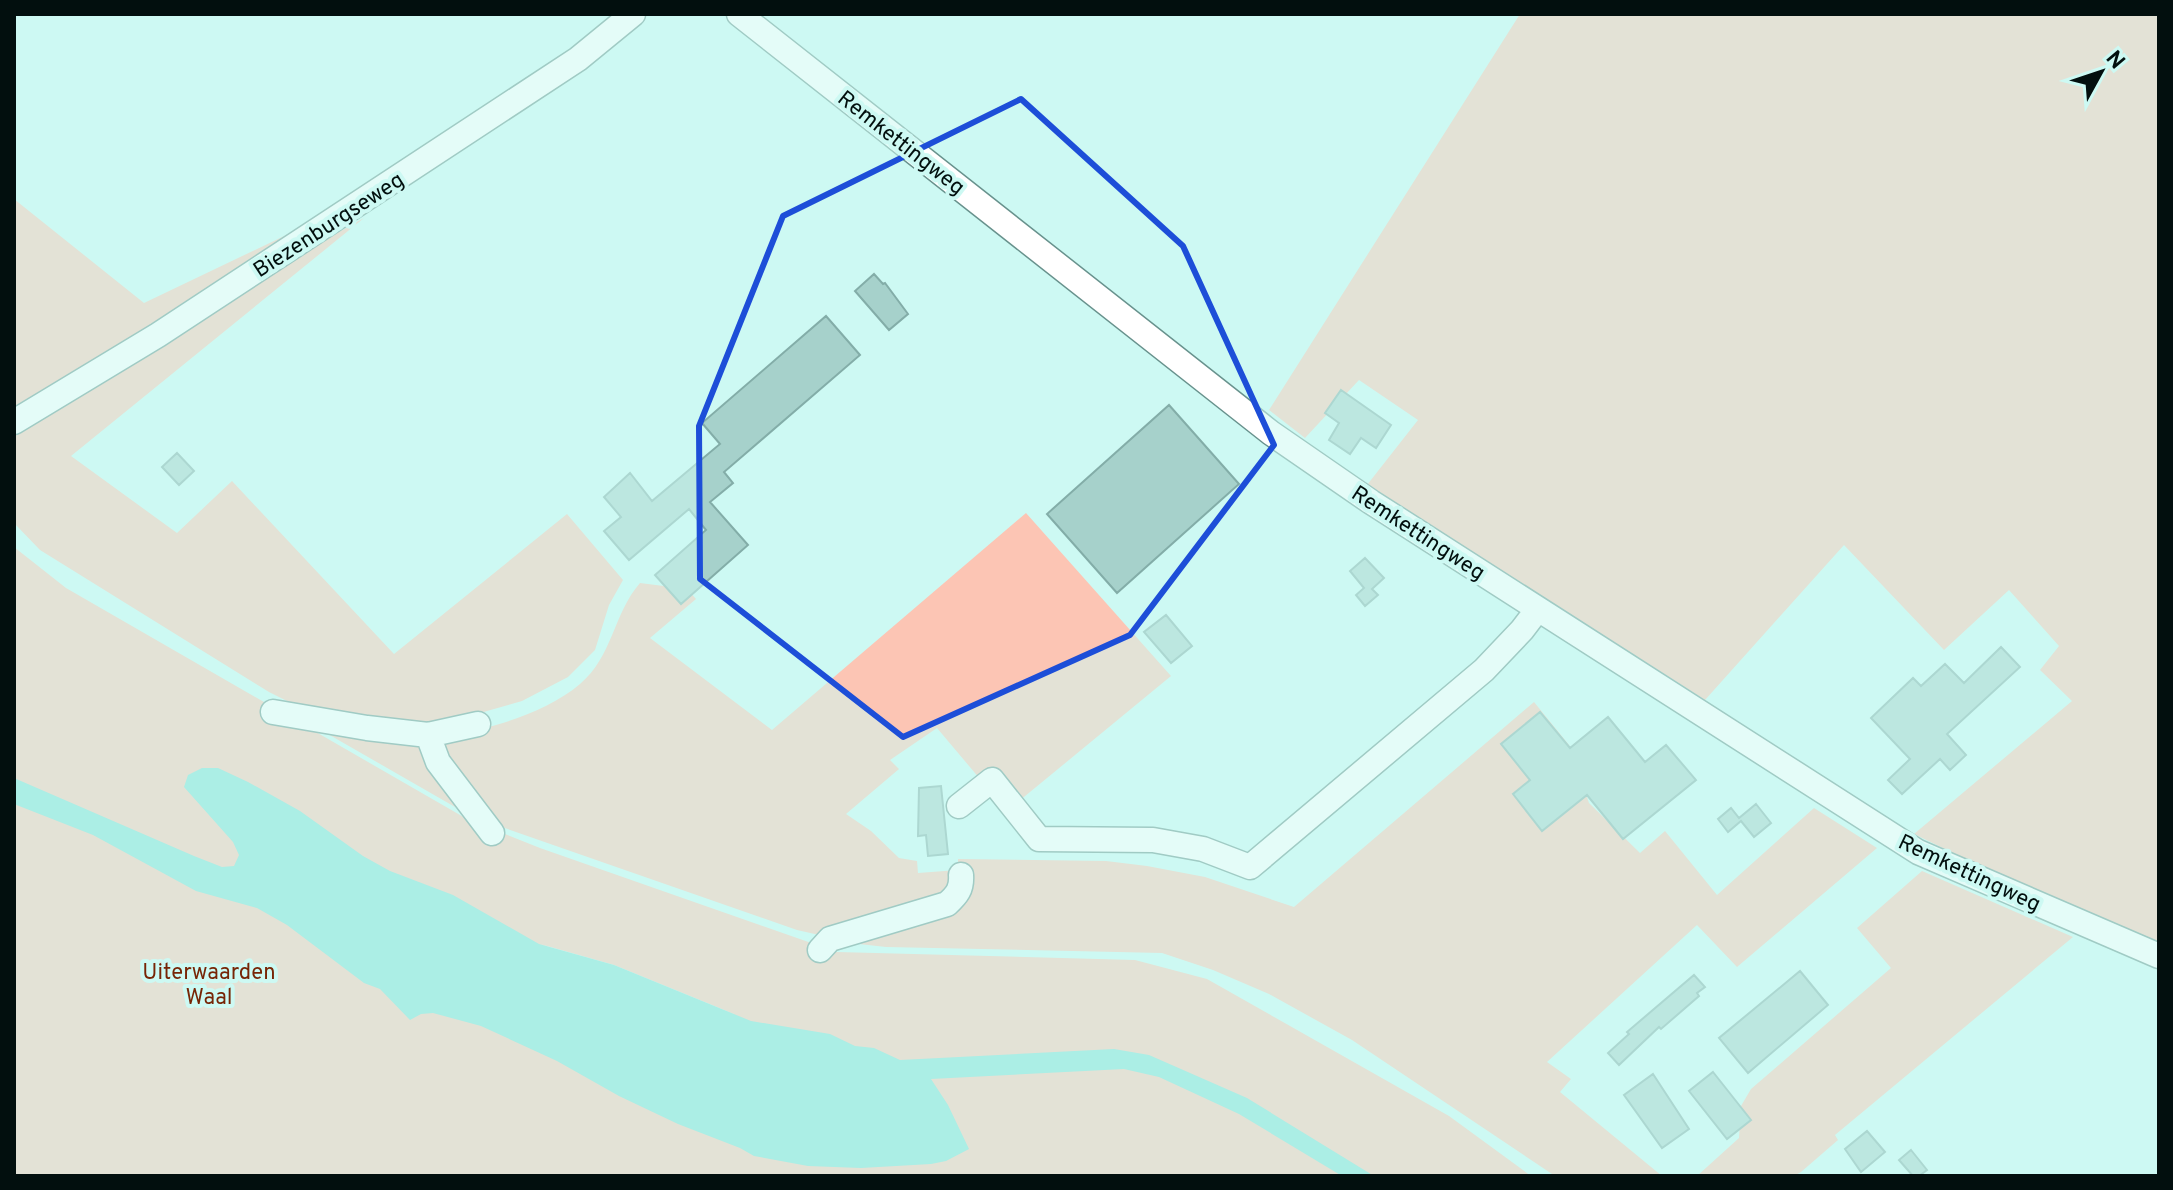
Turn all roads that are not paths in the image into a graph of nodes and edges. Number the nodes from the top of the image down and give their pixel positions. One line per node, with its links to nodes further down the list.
1 (633, 14): 3 (street, Biezenburgseweg)
2 (739, 14): 4 (street, Remkettingweg)
3 (14, 422)
4 (1538, 609): 8 (street); 12 (street, Remkettingweg)
5 (273, 712): 7 (street)
6 (478, 724): 7 (street)
7 (428, 735): 9 (street)
8 (959, 806)
9 (492, 833)
10 (961, 875): 11 (street)
11 (820, 950)
12 (2159, 956)

